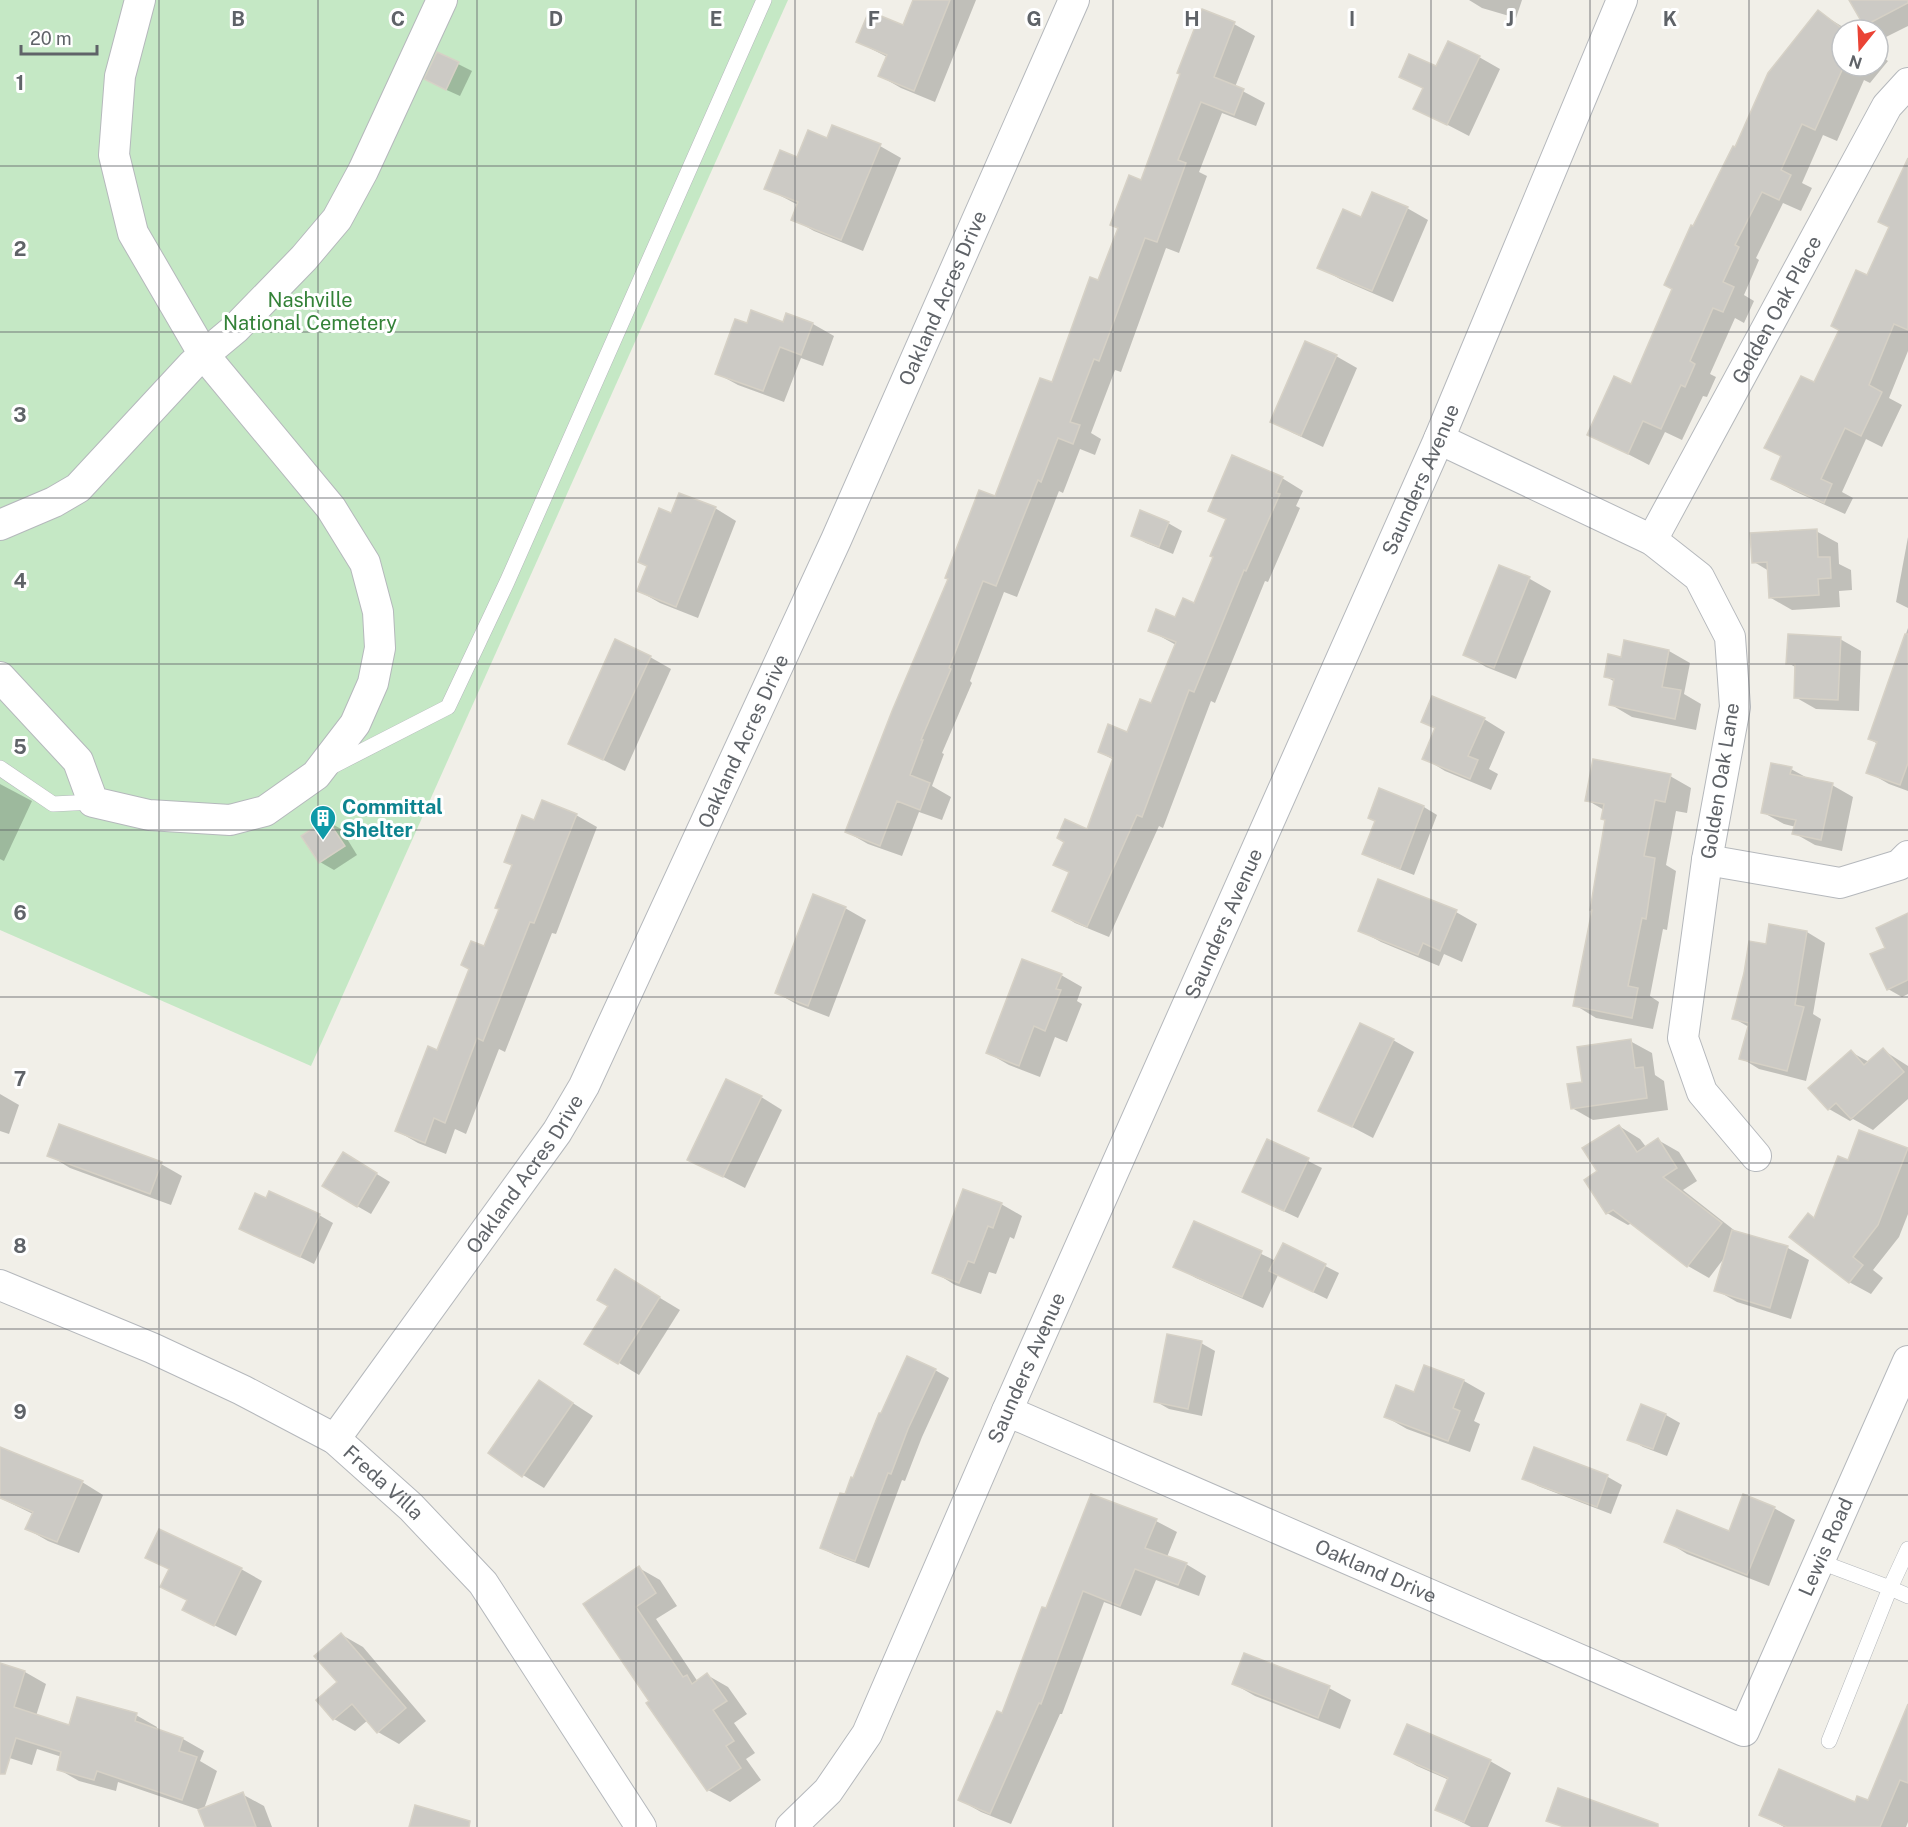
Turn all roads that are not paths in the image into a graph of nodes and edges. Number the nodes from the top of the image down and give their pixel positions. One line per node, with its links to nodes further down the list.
1 (140, 0): 7 (street)
2 (442, 0): 7 (street)
3 (764, 0): 13 (lane)
4 (1074, 0): 21 (street, Oakland Acres Drive)
5 (1622, 0): 8 (street, Saunders Avenue)
6 (1908, 83): 10 (street, Golden Oak Place)
7 (204, 355): 9 (street); 13 (street)
8 (1439, 439): 10 (street, Golden Oak Lane); 20 (street, Saunders Avenue)
9 (0, 525)
10 (1652, 540): 16 (street, Golden Oak Lane)
11 (0, 677): 14 (street)
12 (0, 768): 14 (lane)
13 (316, 775): 14 (street)
14 (93, 802)
15 (1908, 856): 16 (street)
16 (1707, 860): 17 (street, Golden Oak Lane)
17 (1756, 1156)
18 (0, 1285): 21 (street, Freda Villa)
19 (1908, 1361): 23 (street, Lewis Road)
20 (1007, 1410): 26 (street, Oakland Drive); 29 (street, Saunders Avenue)
21 (335, 1438): 28 (street, Freda Villa)
22 (1908, 1549): 24 (lane)
23 (1818, 1561): 24 (lane); 26 (street, Lewis Road)
24 (1890, 1587): 25 (lane); 27 (lane)
25 (1908, 1596)
26 (1744, 1731)
27 (1829, 1741)
28 (641, 1827)
29 (791, 1827)

